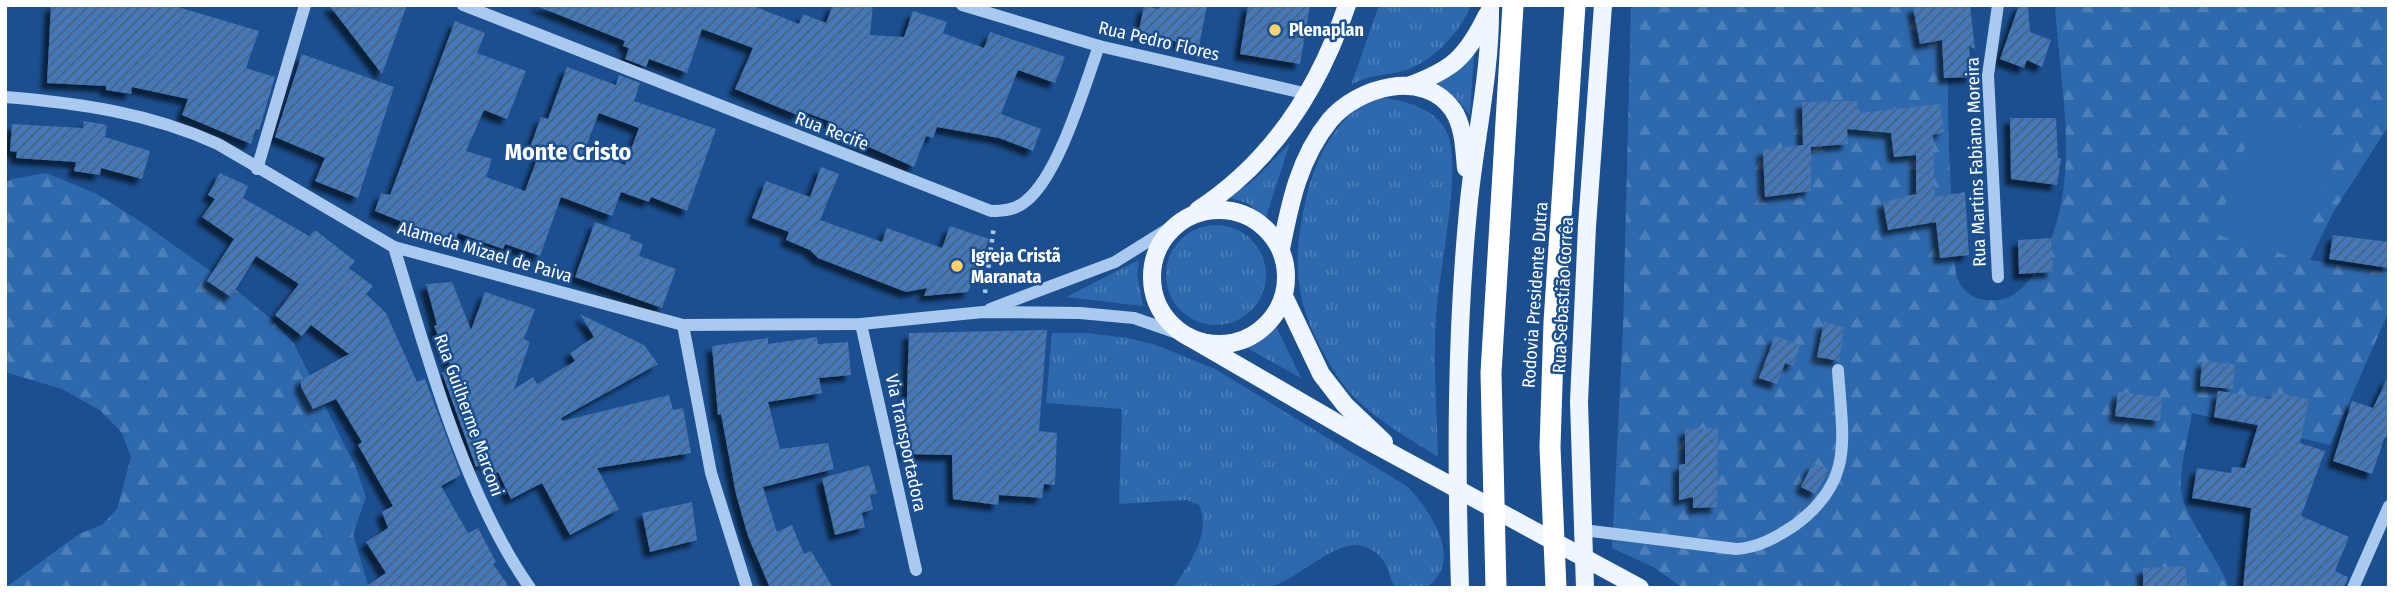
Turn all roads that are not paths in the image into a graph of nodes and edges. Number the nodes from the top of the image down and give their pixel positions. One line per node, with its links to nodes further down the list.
1 (305, 5): 14 (street)
2 (464, 5): 10 (street, Rua Recife)
3 (962, 5): 10 (street, Rua Pedro Flores)
4 (1347, 5): 12 (main road)
5 (1513, 5): 33 (highway)
6 (1575, 5): 34 (highway, Rodovia Presidente Dutra)
7 (1603, 5): 28 (main road, Rua Sebastião Corrêa)
8 (1998, 5): 19 (street, Rua Martins Fabiano Moreira)
9 (1490, 6): 11 (main road); 15 (main road)
10 (1099, 46): 12 (street, Rua Pedro Flores)
11 (1408, 86): 15 (main road); 18 (main road)
12 (1308, 94): 16 (main road)
13 (5, 97): 14 (street, Alameda Mizael de Paiva)
14 (257, 169): 17 (street, Alameda Mizael de Paiva)
15 (1468, 209): 32 (main road)
16 (1179, 222): 18 (main road); 21 (street); 24 (main road)
17 (394, 247): 23 (street, Alameda Mizael de Paiva); 30 (street, Rua Guilherme Marconi)
18 (1281, 249): 20 (main road)
19 (1998, 277)
20 (1284, 296): 24 (main road); 26 (main road)
21 (983, 312): 22 (street, Alameda Mizael de Paiva); 24 (street)
22 (861, 324): 23 (street, Alameda Mizael de Paiva); 29 (street, Via Transportadora)
23 (683, 325): 31 (street)
24 (1189, 337): 26 (main road)
25 (1838, 370): 28 (street)
26 (1397, 454): 36 (main road)
27 (2389, 506): 37 (street)
28 (1583, 530): 35 (main road, Rua Sebastião Corrêa)
29 (916, 570)
30 (530, 588)
31 (747, 588)
32 (1460, 588)
33 (1496, 588)
34 (1556, 588)
35 (1585, 588)
36 (1640, 588)
37 (2353, 588)

